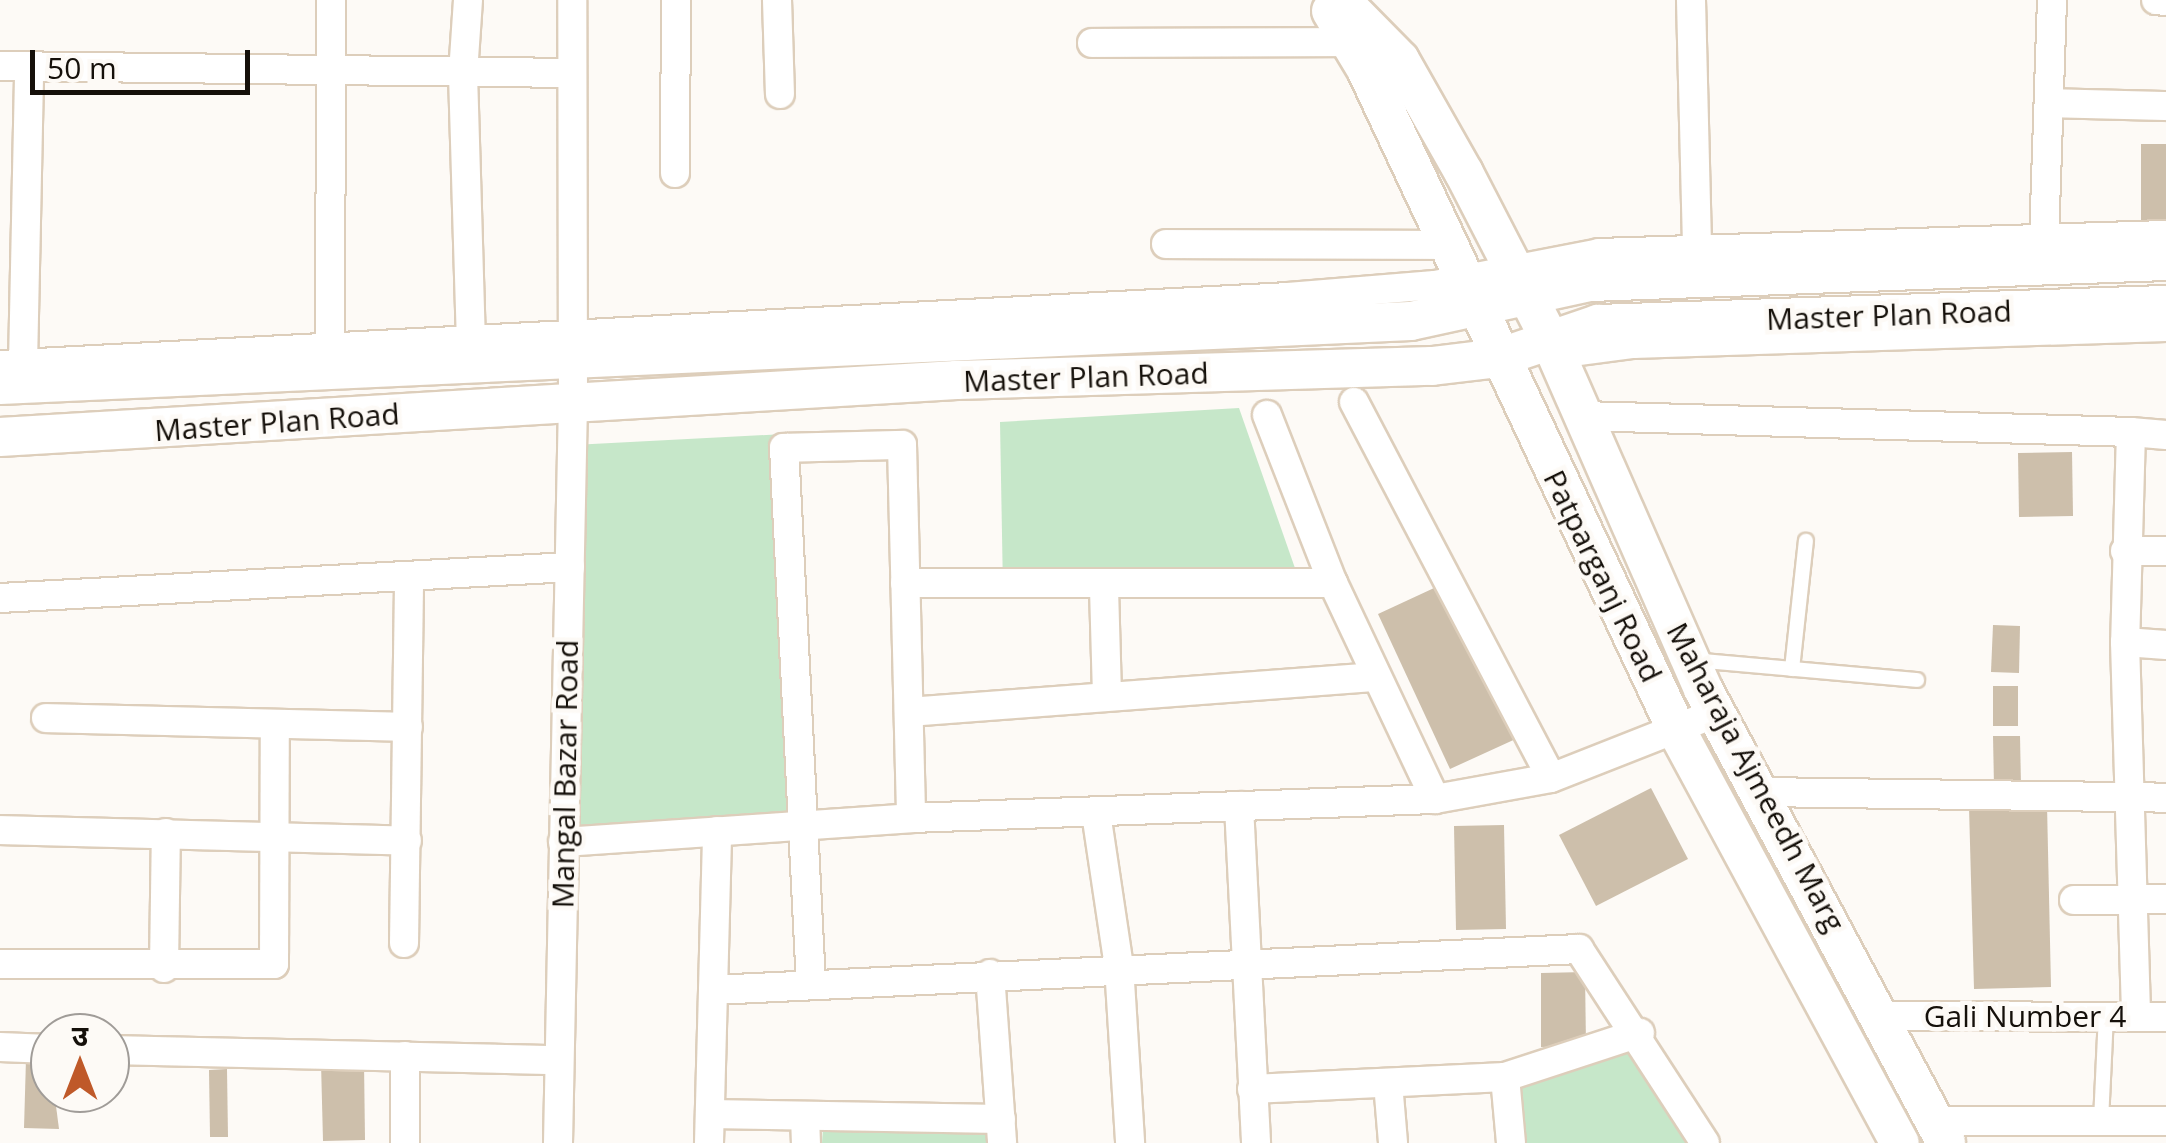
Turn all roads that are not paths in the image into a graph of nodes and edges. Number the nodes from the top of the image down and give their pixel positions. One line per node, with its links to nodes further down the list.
1 (331, 0): 17 (street)
2 (468, 0): 18 (street)
3 (572, 0): 16 (street, Mangal Bazar Road)
4 (676, 0): 22 (street)
5 (778, 0): 19 (street)
6 (1325, 0): 12 (main road, Patparganj Road)
7 (1341, 0): 29 (main road)
8 (1690, 0): 26 (street)
9 (2052, 0): 20 (street)
10 (2156, 0): 11 (street)
11 (2166, 0)
12 (1352, 42): 13 (street); 28 (main road, Patparganj Road)
13 (1092, 43)
14 (0, 66): 15 (street)
15 (30, 67): 17 (street); 37 (street)
16 (571, 73): 18 (street); 33 (street, Mangal Bazar Road)
17 (333, 74): 18 (street); 34 (street)
18 (462, 74): 32 (street)
19 (780, 94)
20 (2049, 103): 21 (street); 24 (street)
21 (2166, 106)
22 (675, 173)
23 (2166, 235): 24 (street)
24 (2044, 241): 26 (street)
25 (1166, 244): 28 (street)
26 (1698, 253): 29 (street)
27 (2166, 261): 29 (main road, Master Plan Road)
28 (1463, 277): 29 (main road, Master Plan Road); 33 (main road, Master Plan Road); 36 (main road, Patparganj Road)
29 (1520, 283): 35 (main road, Maharaja Ajmeedh Marg)
30 (2166, 305): 35 (main road, Master Plan Road)
31 (2166, 327): 35 (street)
32 (471, 336): 33 (street); 34 (street)
33 (574, 343): 37 (main road, Master Plan Road); 39 (street, Mangal Bazar Road)
34 (330, 344): 37 (street)
35 (1552, 346): 36 (main road, Master Plan Road); 41 (main road, Maharaja Ajmeedh Marg)
36 (1498, 358): 39 (main road, Master Plan Road); 66 (main road, Patparganj Road)
37 (8, 371)
38 (1354, 402): 67 (street)
39 (574, 404): 44 (main road, Master Plan Road); 48 (street, Mangal Bazar Road)
40 (1267, 415): 51 (street)
41 (1583, 416): 42 (street); 56 (main road, Maharaja Ajmeedh Marg)
42 (2132, 432): 43 (street); 46 (street)
43 (2166, 435)
44 (0, 437)
45 (1806, 542): 57 (lane)
46 (2124, 551): 47 (street); 54 (street)
47 (2166, 551)
48 (570, 567): 49 (street); 81 (street, Mangal Bazar Road)
49 (409, 577): 53 (street); 65 (street)
50 (905, 583): 52 (street); 61 (street); 75 (street)
51 (1333, 583): 52 (street); 58 (street)
52 (1104, 588): 60 (street)
53 (0, 598)
54 (2124, 642): 55 (street); 69 (street)
55 (2166, 645)
56 (1690, 660): 57 (lane); 62 (main road, Maharaja Ajmeedh Marg)
57 (1792, 669): 59 (lane)
58 (1376, 677): 60 (street); 71 (street)
59 (1916, 680)
60 (1107, 694): 61 (street)
61 (908, 712): 74 (street)
62 (1716, 713): 66 (street); 68 (main road, Maharaja Ajmeedh Marg)
63 (46, 718): 64 (street)
64 (275, 724): 65 (street); 79 (street)
65 (408, 727): 80 (street)
66 (1678, 733): 67 (street); 120 (main road, Patparganj Road)
67 (1551, 778): 71 (street)
68 (1760, 792): 69 (street); 93 (main road, Maharaja Ajmeedh Marg)
69 (2134, 797): 70 (street); 82 (street)
70 (2166, 798)
71 (1436, 799): 72 (street)
72 (1240, 806): 73 (street); 86 (street)
73 (1096, 813): 74 (street); 88 (street)
74 (911, 818): 75 (street)
75 (805, 825): 77 (street); 91 (street)
76 (0, 830): 78 (street)
77 (717, 831): 81 (street); 92 (street)
78 (166, 833): 79 (street); 89 (street)
79 (275, 838): 80 (street); 89 (street)
80 (407, 841): 85 (street)
81 (563, 842): 102 (street, Mangal Bazar Road)
82 (2134, 898): 83 (street); 84 (street); 95 (street)
83 (2166, 899)
84 (2074, 900)
85 (404, 943)
86 (1247, 959): 88 (street); 97 (street); 105 (street)
87 (0, 964): 89 (street)
88 (1119, 966): 90 (street); 115 (street)
89 (164, 968)
90 (990, 974): 91 (street); 110 (street)
91 (810, 984): 92 (street)
92 (713, 990): 106 (street)
93 (1884, 1016): 94 (street, Gali Number 4); 111 (main road, Maharaja Ajmeedh Marg)
94 (2106, 1016): 95 (street, Gali Number 4); 107 (lane)
95 (2136, 1016): 96 (street, Gali Number 4)
96 (2166, 1017)
97 (1640, 1033): 103 (street); 119 (street)
98 (0, 1048): 99 (street)
99 (30, 1048)
100 (130, 1050): 101 (street)
101 (405, 1056): 102 (street); 112 (street)
102 (558, 1060): 113 (street, Mangal Bazar Road)
103 (1505, 1077): 104 (street); 118 (street)
104 (1388, 1083): 105 (street); 117 (street)
105 (1252, 1089): 116 (street)
106 (710, 1114): 109 (street); 114 (street)
107 (2101, 1121): 108 (street); 111 (street)
108 (2166, 1121)
109 (806, 1130): 110 (street)
110 (1002, 1131)
111 (1941, 1132)
112 (405, 1143)
113 (558, 1143)
114 (709, 1143)
115 (1130, 1143)
116 (1256, 1143)
117 (1392, 1143)
118 (1511, 1143)
119 (1705, 1143)
120 (1900, 1143)

